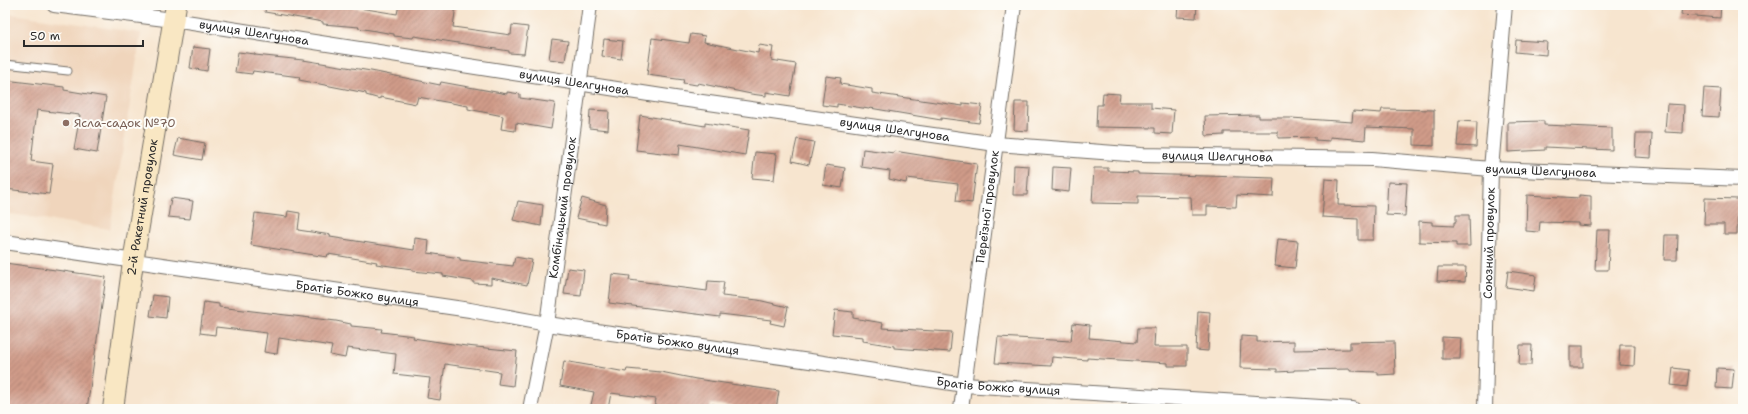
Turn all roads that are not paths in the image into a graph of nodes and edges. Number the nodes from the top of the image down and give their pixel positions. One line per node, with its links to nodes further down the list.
1 (54, 5): 5 (street, вулиця Шелгунова)
2 (590, 5): 8 (street, Комбінацький провулок)
3 (1014, 5): 9 (street, Переїзної провулок)
4 (1505, 5): 10 (street, Союзний провулок)
5 (175, 12): 8 (street, вулиця Шелгунова); 13 (street, 2-й Ракетний провулок)
6 (5, 64): 7 (lane)
7 (68, 71)
8 (579, 82): 9 (street, вулиця Шелгунова); 14 (street, Комбінацький провулок)
9 (996, 144): 10 (street, вулиця Шелгунова); 15 (street, Переїзної провулок)
10 (1491, 169): 11 (street, вулиця Шелгунова); 20 (street, Союзний провулок)
11 (1743, 179)
12 (5, 242): 13 (street, Братів Божко вулиця)
13 (133, 262): 14 (street, Братів Божко вулиця); 16 (street, 2-й Ракетний провулок)
14 (547, 324): 15 (street, Братів Божко вулиця); 17 (street, Комбінацький провулок)
15 (964, 385): 18 (street, Переїзної провулок); 19 (street, Братів Божко вулиця)
16 (113, 409)
17 (530, 409)
18 (961, 409)
19 (1353, 409)
20 (1485, 409)

